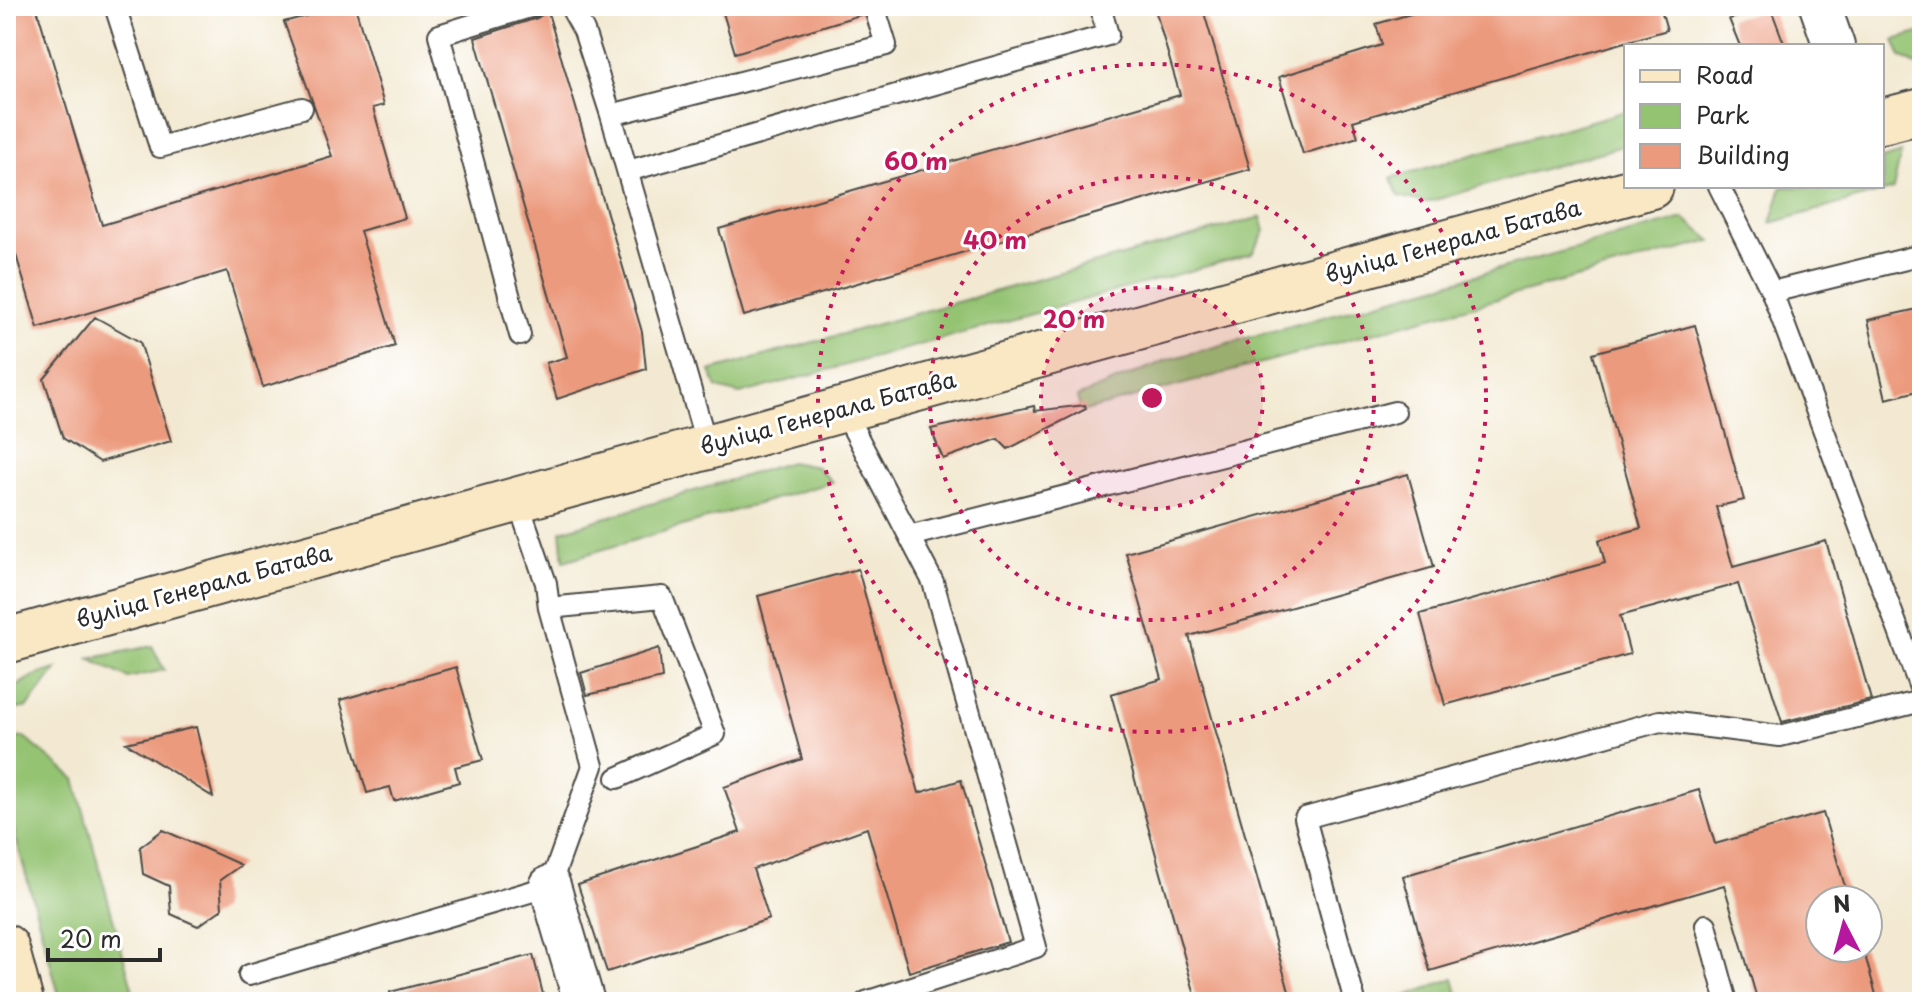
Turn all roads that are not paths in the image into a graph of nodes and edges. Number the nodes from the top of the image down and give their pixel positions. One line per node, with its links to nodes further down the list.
1 (115, 6): 8 (lane)
2 (533, 6): 17 (lane)
3 (570, 6): 10 (lane)
4 (874, 6): 10 (lane)
5 (1100, 6): 12 (lane)
6 (1820, 6): 7 (street)
7 (1833, 44)
8 (302, 108)
9 (1922, 111): 11 (street)
10 (611, 115): 12 (lane)
11 (1884, 120)
12 (628, 171): 20 (lane)
13 (1644, 188): 18 (street, вуліца Генерала Батава)
14 (1720, 188): 16 (lane)
15 (1922, 255): 16 (lane)
16 (1772, 292): 25 (lane)
17 (520, 335)
18 (843, 409): 20 (street, вуліца Генерала Батава); 22 (lane)
19 (1395, 412): 22 (lane)
20 (707, 446): 21 (street, вуліца Генерала Батава)
21 (517, 499): 23 (lane); 24 (street, вуліца Генерала Батава)
22 (909, 536): 34 (lane)
23 (549, 608): 27 (lane); 28 (lane)
24 (6, 641)
25 (1922, 693)
26 (1922, 701): 35 (lane)
27 (617, 778)
28 (550, 886): 31 (lane); 33 (street)
29 (1706, 925): 36 (lane)
30 (6, 947): 32 (street)
31 (249, 975)
32 (21, 1002)
33 (584, 1002)
34 (866, 1002)
35 (1355, 1002)
36 (1727, 1002)

